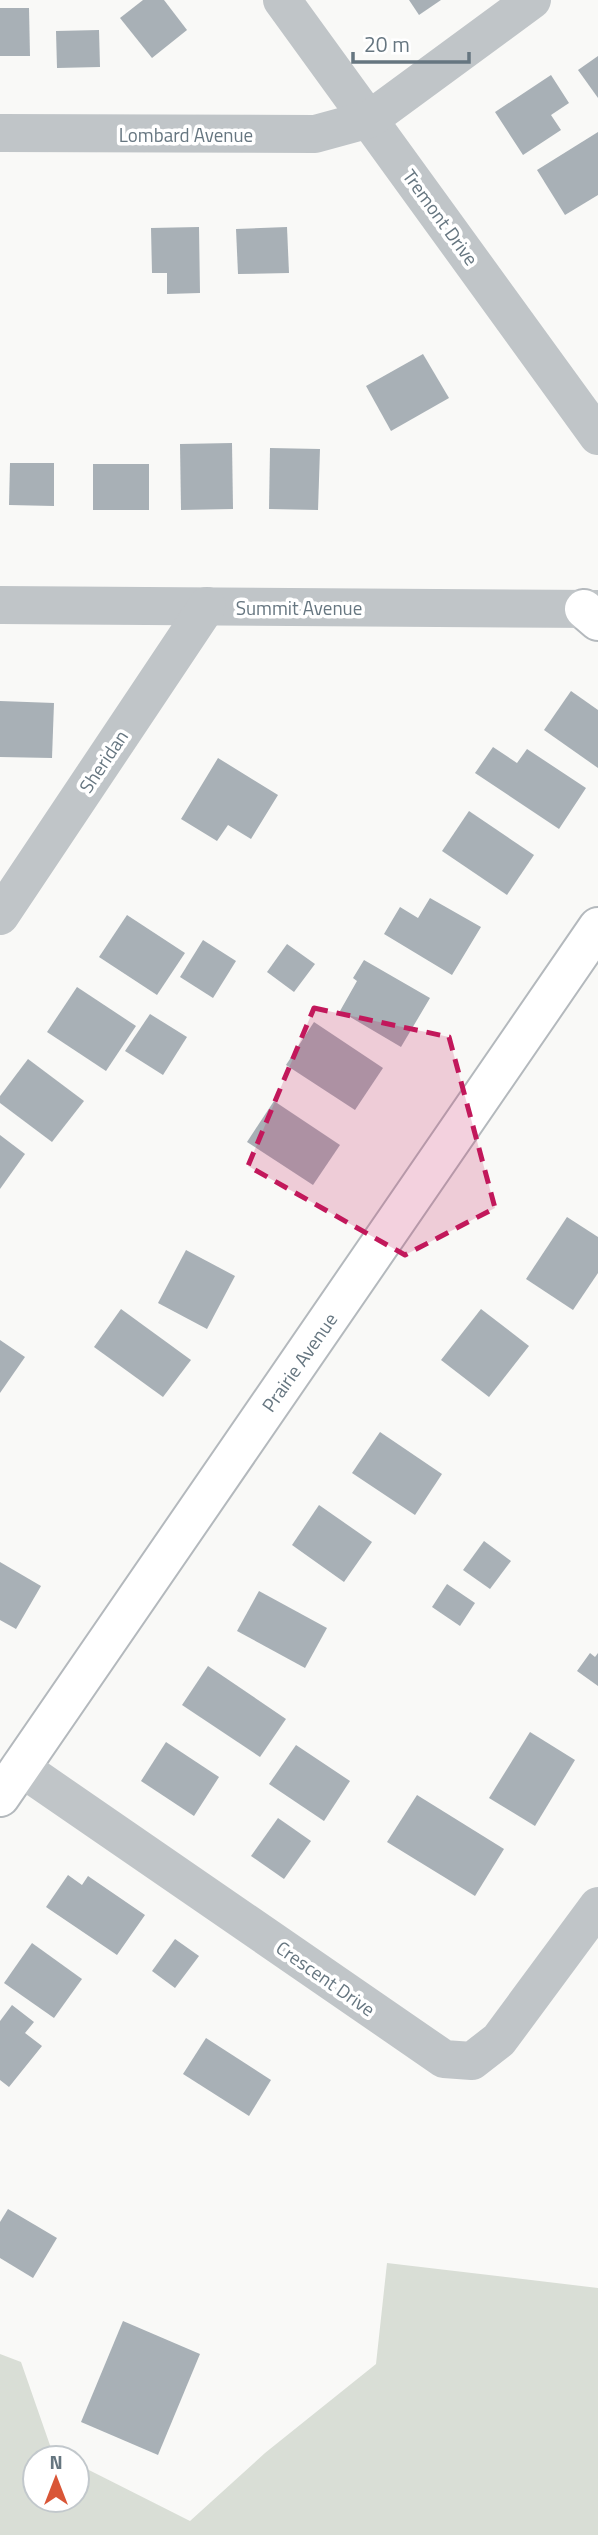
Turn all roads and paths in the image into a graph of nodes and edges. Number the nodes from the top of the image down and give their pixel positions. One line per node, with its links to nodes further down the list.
1 (282, 0): 3 (street, Tremont Drive)
2 (532, 0): 3 (street)
3 (370, 119): 4 (street, Lombard Avenue); 5 (street, Tremont Drive)
4 (0, 134)
5 (598, 436)
6 (0, 605): 7 (street, Summit Avenue)
7 (207, 606): 8 (street, Summit Avenue); 9 (street, Sheridan)
8 (593, 613)
9 (0, 916)
10 (598, 927): 11 (main road, Prairie Avenue)
11 (10, 1782): 12 (street, Crescent Drive)
12 (598, 1906)

